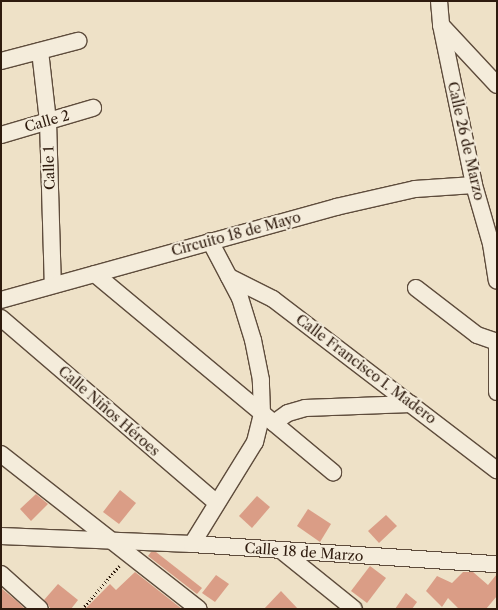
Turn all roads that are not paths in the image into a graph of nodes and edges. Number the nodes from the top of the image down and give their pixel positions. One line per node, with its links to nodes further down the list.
1 (439, 1): 2 (street, Calle 26 de Marzo)
2 (441, 25): 6 (street); 10 (street, Calle 26 de Marzo)
3 (78, 41): 4 (street)
4 (40, 51): 5 (street); 8 (street, Calle 1)
5 (1, 61)
6 (497, 85)
7 (94, 108): 8 (street, Calle 2)
8 (48, 121): 9 (street, Calle 2); 15 (street, Calle 1)
9 (1, 135)
10 (474, 185): 11 (street, Circuito 18 de Mayo); 14 (street, Calle 26 de Marzo)
11 (210, 241): 12 (street, Circuito 18 de Mayo); 13 (street)
12 (94, 274): 15 (street, Circuito 18 de Mayo); 22 (street)
13 (229, 277): 21 (street, Calle Francisco I. Madero); 22 (street)
14 (497, 280)
15 (53, 285): 17 (street, Circuito 18 de Mayo)
16 (416, 288): 19 (street)
17 (1, 300)
18 (1, 318): 26 (street, Calle Niños Héroes)
19 (497, 342): 20 (street)
20 (497, 392)
21 (411, 404): 22 (street); 24 (street, Calle Francisco I. Madero)
22 (268, 419): 25 (street); 26 (street)
23 (1, 454): 28 (street)
24 (497, 470)
25 (333, 472)
26 (217, 503): 29 (street)
27 (1, 536): 28 (street, Calle 18 de Marzo)
28 (111, 541): 29 (street, Calle 18 de Marzo); 34 (street)
29 (192, 544): 30 (street, Calle 18 de Marzo)
30 (282, 551): 31 (street, Calle 18 de Marzo); 35 (street)
31 (497, 564)
32 (1, 574): 33 (street)
33 (40, 609)
34 (199, 609)
35 (354, 609)

